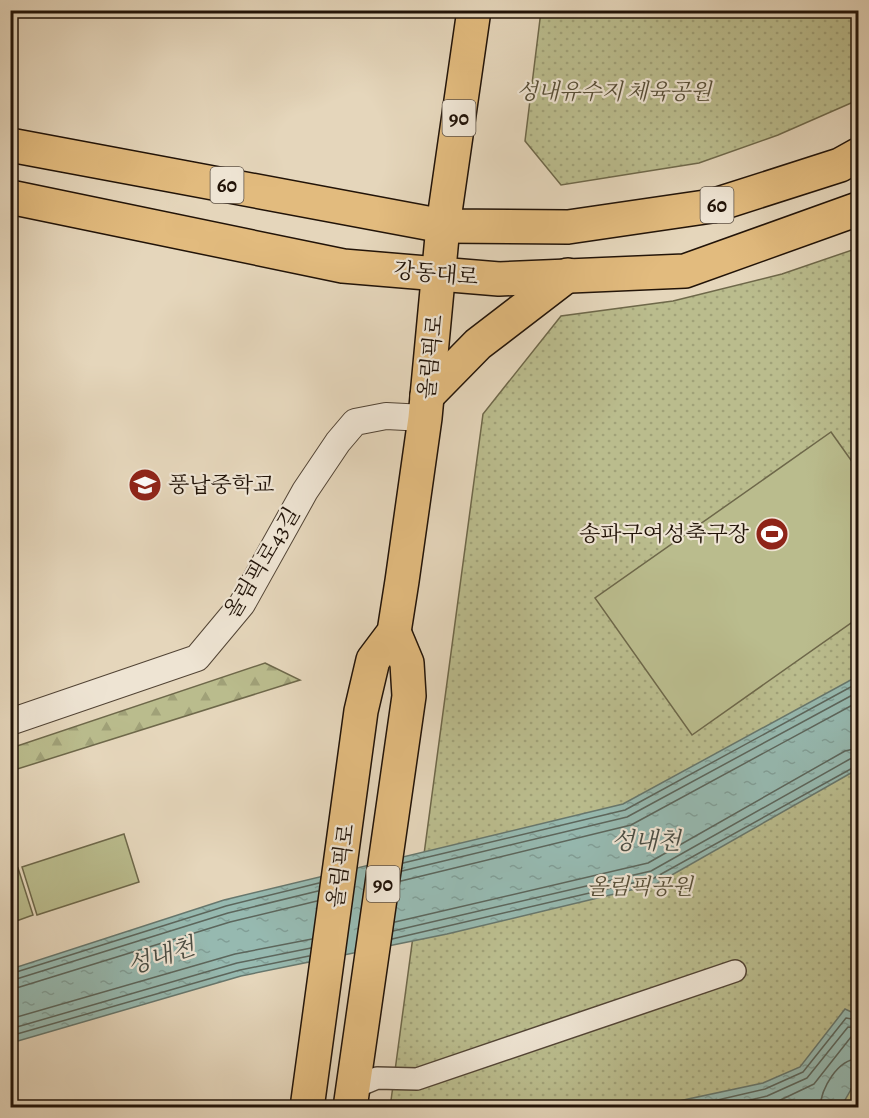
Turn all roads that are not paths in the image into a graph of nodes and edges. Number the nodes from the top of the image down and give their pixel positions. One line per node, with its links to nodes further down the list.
1 (474, 10): 6 (main road, 올림픽로 / 90)
2 (10, 146): 6 (main road, 60)
3 (858, 155): 6 (main road, 60)
4 (10, 198): 8 (main road, 강동대로 / 60)
5 (858, 209): 7 (main road, 강동대로 / 60)
6 (443, 226): 8 (main road, 올림픽로 / 90)
7 (568, 275): 8 (main road, 강동대로 / 60); 9 (main road)
8 (439, 276): 9 (main road, 올림픽로 / 90)
9 (426, 407): 10 (main road, 올림픽로 / 90); 11 (street, 올림픽로43길)
10 (394, 632): 13 (main road, 올림픽로 / 90); 14 (main road, 올림픽로 / 90)
11 (10, 722)
12 (735, 971): 13 (street)
13 (353, 1089)
14 (307, 1107)

